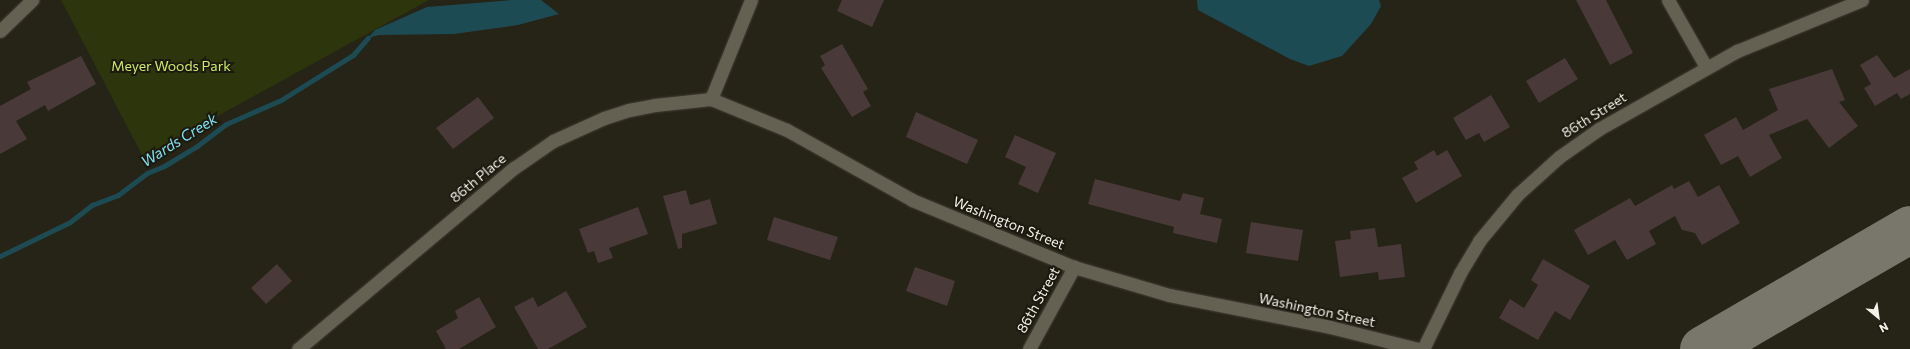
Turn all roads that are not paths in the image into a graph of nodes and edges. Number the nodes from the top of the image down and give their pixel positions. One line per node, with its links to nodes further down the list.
1 (32, 0): 5 (street)
2 (751, 0): 7 (street)
3 (1668, 0): 6 (street)
4 (1862, 0): 6 (street, 86th Street)
5 (0, 31)
6 (1706, 67): 12 (street, 86th Street)
7 (711, 99): 8 (street, Washington Street); 9 (street, 86th Place)
8 (1074, 267): 10 (street, 86th Street); 11 (street, Washington Street)
9 (298, 349)
10 (1029, 349)
11 (1418, 349)
12 (1423, 349)

